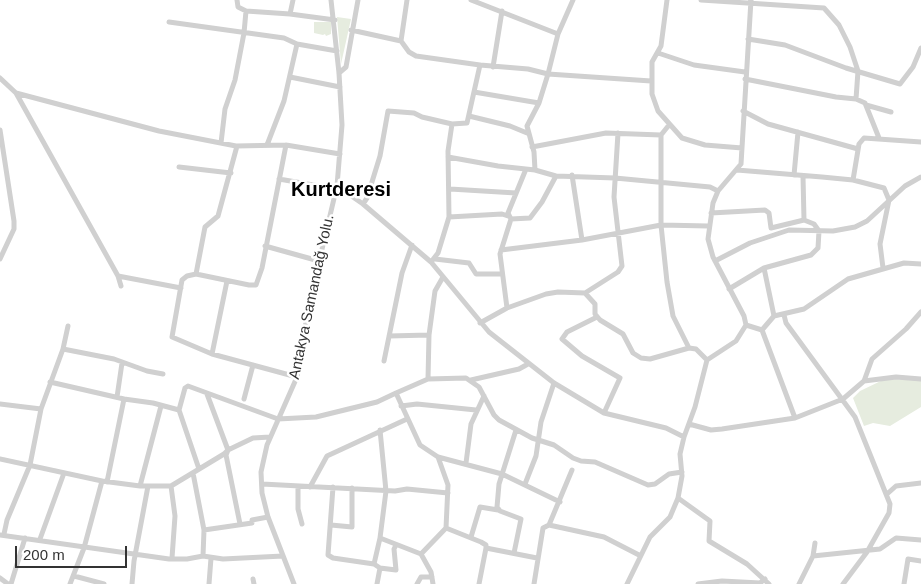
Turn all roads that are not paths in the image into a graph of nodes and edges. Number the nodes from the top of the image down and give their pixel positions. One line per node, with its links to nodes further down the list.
1 (237, 0): 12 (street)
2 (293, 0): 14 (street)
3 (331, 0): 15 (street, Antakya Samandağ Yolu.)
4 (358, 0): 17 (street)
5 (407, 0): 21 (street)
6 (471, 0): 13 (street)
7 (573, 0): 19 (street)
8 (666, 0): 25 (street)
9 (701, 0): 10 (street)
10 (751, 2): 11 (street); 20 (street)
11 (818, 3): 28 (street)
12 (246, 11): 14 (street); 18 (street)
13 (502, 12): 19 (street); 27 (street)
14 (290, 14): 15 (street)
15 (335, 20): 24 (street, Antakya Samandağ Yolu.)
16 (169, 22): 18 (street)
17 (352, 30): 21 (street); 30 (street)
18 (244, 33): 22 (street); 54 (street)
19 (558, 34): 31 (street)
20 (748, 38): 28 (street); 29 (street)
21 (401, 42): 26 (street)
22 (297, 44): 24 (street); 33 (street)
23 (921, 48): 28 (street)
24 (337, 51): 30 (street, Antakya Samandağ Yolu.)
25 (658, 53): 29 (street); 35 (street)
26 (480, 65): 27 (street); 37 (street)
27 (493, 67): 31 (street)
28 (858, 71): 39 (street)
29 (745, 72): 34 (street)
30 (340, 73): 36 (street, Antakya Samandağ Yolu.)
31 (548, 74): 35 (street); 40 (street)
32 (0, 78): 38 (street)
33 (290, 78): 36 (street); 55 (street)
34 (745, 79): 39 (street); 42 (street)
35 (651, 81): 46 (street)
36 (340, 87): 61 (street, Antakya Samandağ Yolu.)
37 (474, 92): 40 (street); 44 (street)
38 (16, 93): 54 (street); 104 (street)
39 (856, 99): 41 (street)
40 (539, 103): 49 (street)
41 (866, 105): 43 (street); 52 (street)
42 (743, 111): 48 (street); 59 (street)
43 (891, 112)
44 (469, 116): 45 (street); 49 (street)
45 (452, 124): 62 (street); 82 (street)
46 (669, 125): 51 (street); 59 (street)
47 (0, 130): 95 (street)
48 (798, 132): 60 (street); 69 (street)
49 (527, 133): 58 (street)
50 (618, 133): 51 (street); 58 (street); 73 (street)
51 (661, 135): 76 (street)
52 (879, 138): 53 (street); 60 (street)
53 (921, 142)
54 (221, 143): 57 (street)
55 (268, 145): 56 (street); 57 (street)
56 (286, 145): 61 (street); 74 (street)
57 (237, 146): 67 (street)
58 (532, 146): 65 (street)
59 (742, 148): 66 (street)
60 (858, 149): 75 (street)
61 (340, 154): 77 (street, Antakya Samandağ Yolu.)
62 (448, 157): 64 (street); 78 (street)
63 (179, 167): 67 (street)
64 (526, 169): 65 (street); 80 (street)
65 (535, 170): 70 (street)
66 (737, 170): 69 (street); 79 (street)
67 (231, 173): 102 (street)
68 (572, 175): 70 (street); 73 (street); 91 (street)
69 (794, 175): 71 (street)
70 (556, 176): 85 (street)
71 (803, 176): 75 (street); 86 (street)
72 (921, 177): 81 (street)
73 (615, 178): 76 (street); 90 (street)
74 (279, 179): 77 (street); 93 (street)
75 (853, 180): 81 (street)
76 (659, 182): 79 (street); 87 (street)
77 (336, 187): 82 (street); 97 (street, Antakya Samandağ Yolu.)
78 (450, 189): 80 (street); 84 (street)
79 (718, 191): 83 (street)
80 (516, 194): 85 (street)
81 (888, 200): 89 (street); 101 (street)
82 (363, 204): 92 (street)
83 (711, 213): 86 (street); 88 (street)
84 (449, 217): 85 (street); 96 (street)
85 (509, 218): 94 (street)
86 (804, 220): 89 (street)
87 (661, 225): 88 (street); 90 (street); 122 (street)
88 (708, 226): 98 (street)
89 (819, 231): 98 (street); 100 (street)
90 (617, 233): 91 (street); 110 (street)
91 (582, 240): 94 (street)
92 (412, 245): 96 (street); 120 (street)
93 (265, 246): 97 (street); 106 (street)
94 (501, 250): 103 (street)
95 (0, 259)
96 (433, 260): 103 (street); 105 (street)
97 (319, 261): 131 (street, Antakya Samandağ Yolu.)
98 (715, 261): 109 (street)
99 (921, 264): 101 (street)
100 (764, 268): 109 (street); 114 (street)
101 (883, 268): 113 (street)
102 (196, 274): 106 (street); 108 (street)
103 (502, 274): 111 (street)
104 (118, 276): 107 (street); 108 (street)
105 (443, 277): 116 (street); 121 (street)
106 (227, 281): 124 (street)
107 (121, 286)
108 (181, 288): 124 (street)
109 (729, 289): 117 (street)
110 (586, 293): 111 (street); 115 (street)
111 (507, 308): 116 (street)
112 (921, 312): 135 (street)
113 (784, 315): 114 (street); 144 (street)
114 (774, 316): 119 (street)
115 (597, 317): 122 (street); 151 (street)
116 (480, 323): 129 (street)
117 (746, 325): 119 (street); 125 (street)
118 (68, 326): 123 (street)
119 (762, 330): 152 (street)
120 (389, 336): 121 (street); 126 (street)
121 (429, 336): 132 (street)
122 (689, 348): 125 (street)
123 (63, 349): 127 (street); 136 (street)
124 (212, 354): 128 (street)
125 (707, 360): 155 (street)
126 (384, 361)
127 (122, 363): 130 (street); 141 (street)
128 (253, 364): 131 (street); 143 (street)
129 (528, 364): 134 (street); 137 (street)
130 (163, 374)
131 (297, 377): 153 (street, Antakya Samandağ Yolu.)
132 (428, 379): 134 (street); 138 (street)
133 (921, 379): 135 (street)
134 (471, 380): 140 (street)
135 (864, 381): 144 (street)
136 (50, 382): 141 (street); 148 (street)
137 (554, 383): 151 (street); 160 (street)
138 (396, 393): 147 (street); 153 (street)
139 (207, 394): 149 (street); 153 (street); 161 (street)
140 (484, 396): 150 (street); 157 (street)
141 (117, 398): 142 (street)
142 (124, 399): 146 (street); 172 (street)
143 (244, 399)
144 (843, 399): 152 (street); 185 (street)
145 (0, 404): 148 (street)
146 (161, 406): 149 (street); 176 (street)
147 (401, 406): 150 (street); 154 (street)
148 (41, 409): 165 (street)
149 (179, 410): 166 (street)
150 (476, 410): 164 (street)
151 (604, 413): 159 (street)
152 (794, 418): 155 (street)
153 (278, 419): 158 (street, Antakya Samandağ Yolu.)
154 (407, 419): 156 (street); 162 (street)
155 (689, 424): 159 (street)
156 (380, 430): 180 (street); 183 (street)
157 (516, 430): 160 (street); 171 (street)
158 (270, 437): 161 (street); 174 (street, Antakya Samandağ Yolu.)
159 (684, 437): 169 (street)
160 (540, 440): 169 (street); 175 (street)
161 (228, 450): 166 (street); 192 (street)
162 (438, 457): 164 (street); 184 (street)
163 (0, 459): 165 (street)
164 (466, 463): 171 (street)
165 (30, 465): 170 (street); 191 (street)
166 (199, 469): 168 (street)
167 (572, 470): 187 (street)
168 (193, 472): 178 (street); 197 (street)
169 (682, 472): 186 (street)
170 (64, 473): 172 (street); 202 (street)
171 (502, 474): 175 (street); 188 (street)
172 (104, 481): 176 (street); 206 (street)
173 (921, 482): 185 (street)
174 (262, 484): 179 (street); 190 (street, Antakya Samandağ Yolu.)
175 (525, 484): 187 (street)
176 (140, 486): 177 (street)
177 (148, 486): 178 (street); 209 (street)
178 (171, 486): 216 (street)
179 (298, 487): 180 (street); 193 (street)
180 (310, 487): 181 (street)
181 (333, 487): 182 (street); 195 (street)
182 (352, 488): 183 (street); 195 (street)
183 (386, 490): 184 (street); 201 (street)
184 (448, 493): 196 (street)
185 (887, 494): 208 (street)
186 (678, 498): 212 (street); 225 (street)
187 (560, 502): 194 (street)
188 (498, 510): 199 (street); 211 (street)
189 (0, 517): 191 (street)
190 (268, 517): 192 (street); 214 (street, Antakya Samandağ Yolu.)
191 (7, 520): 198 (street)
192 (240, 524): 197 (street)
193 (302, 524)
194 (549, 524): 212 (street); 218 (street)
195 (331, 525): 220 (street)
196 (446, 528): 199 (street); 210 (street)
197 (204, 530): 213 (street)
198 (2, 534): 200 (street)
199 (471, 537): 207 (street)
200 (25, 538): 202 (street); 226 (street)
201 (380, 538): 204 (street); 220 (street)
202 (40, 539): 206 (street)
203 (921, 540): 208 (street)
204 (396, 544): 210 (street); 221 (street)
205 (815, 544): 215 (street)
206 (84, 548): 209 (street); 222 (street)
207 (486, 548): 211 (street); 235 (street)
208 (867, 552): 215 (street); 241 (street)
209 (136, 553): 216 (street); 229 (street)
210 (421, 554): 223 (street)
211 (514, 554): 218 (street)
212 (639, 555): 237 (street)
213 (203, 556): 216 (street); 217 (street)
214 (283, 556): 217 (street); 231 (street, Antakya Samandağ Yolu.)
215 (813, 556): 240 (street)
216 (172, 558)
217 (212, 558): 230 (street)
218 (537, 558): 236 (street)
219 (921, 561): 242 (street)
220 (374, 564): 221 (street)
221 (380, 568): 232 (street)
222 (74, 576): 227 (street); 228 (street)
223 (432, 577): 233 (street); 234 (street)
224 (0, 578): 226 (street)
225 (764, 580): 238 (street); 239 (street)
226 (10, 584)
227 (70, 584)
228 (104, 584)
229 (132, 584)
230 (209, 584)
231 (294, 584)
232 (377, 584)
233 (417, 584)
234 (433, 584)
235 (479, 584)
236 (534, 584)
237 (627, 584)
238 (698, 584)
239 (770, 584)
240 (799, 584)
241 (843, 584)
242 (904, 584)

